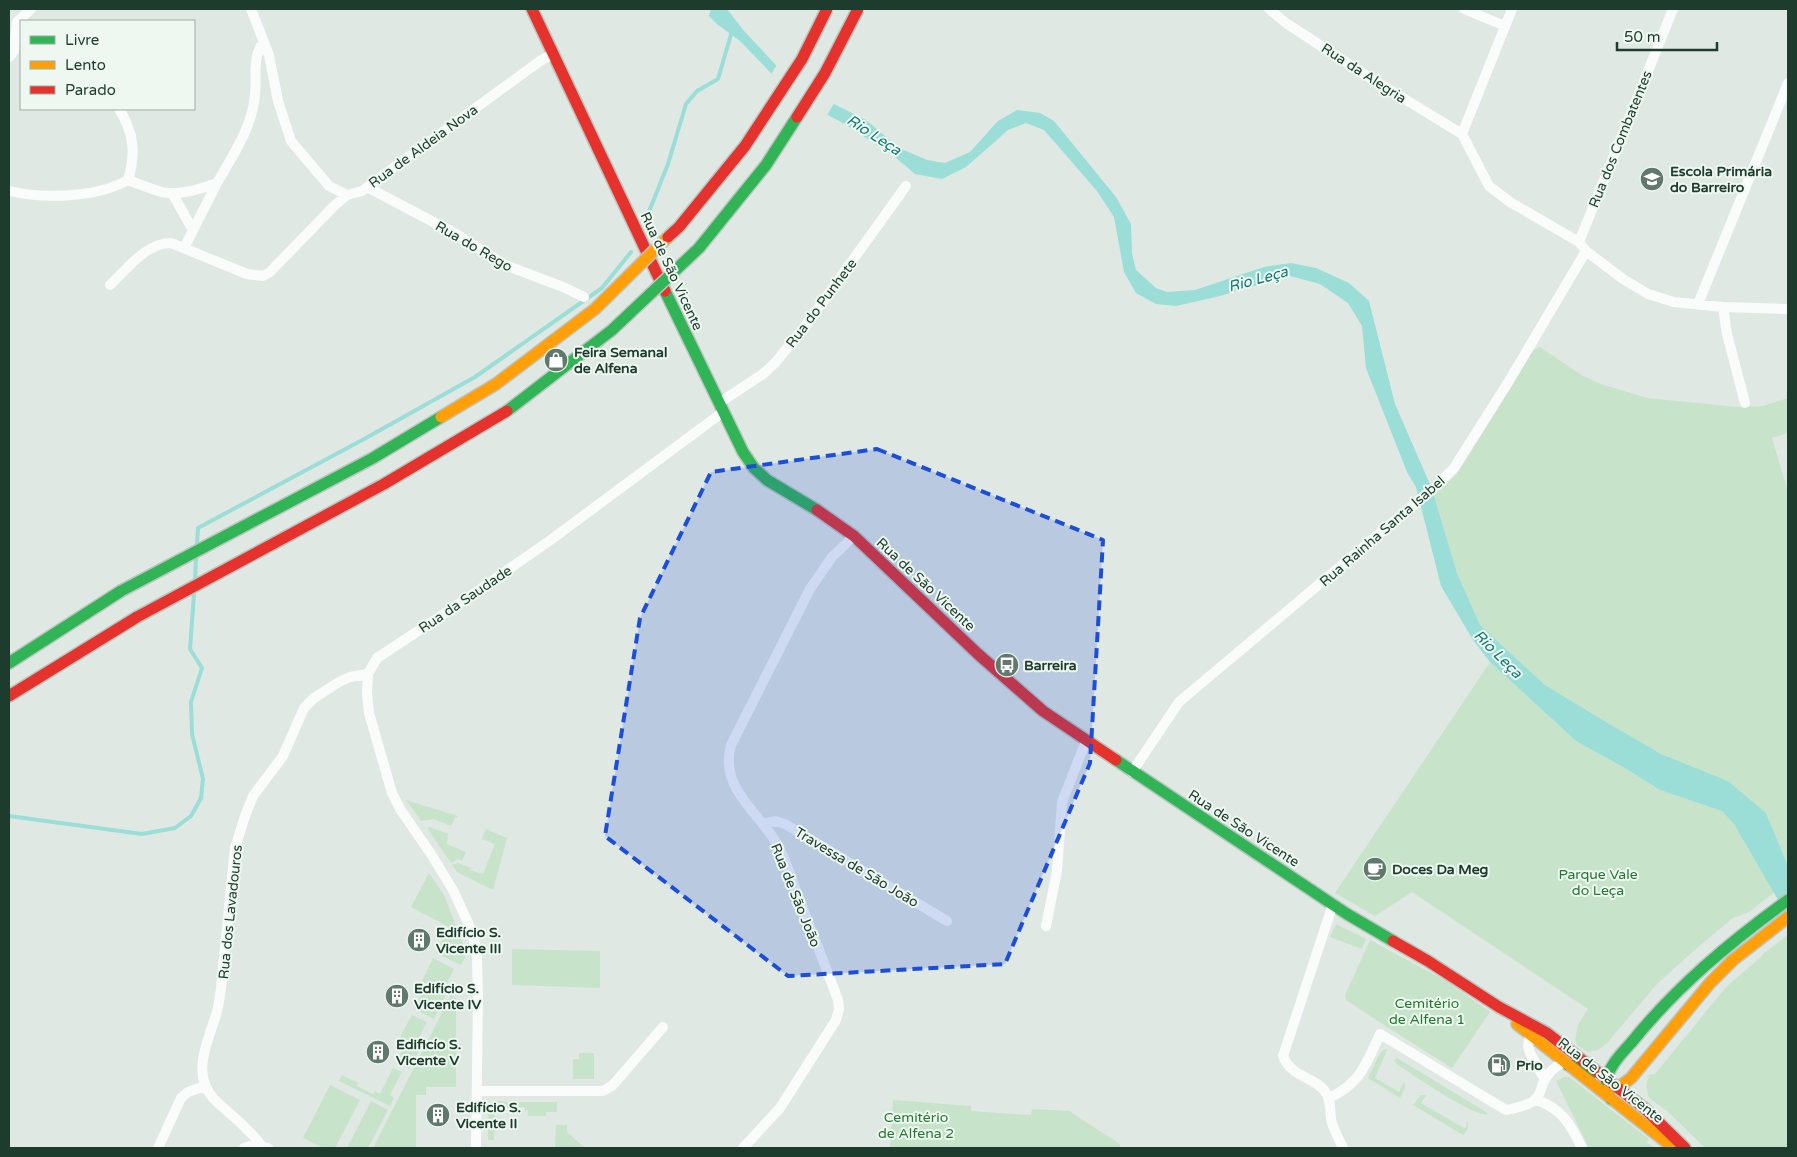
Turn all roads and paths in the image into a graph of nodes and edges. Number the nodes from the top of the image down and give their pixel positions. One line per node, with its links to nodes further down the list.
1 (31, 9): 11 (street)
2 (251, 9): 12 (street)
3 (532, 9): 13 (main road, Rua de São Vicente)
4 (827, 9): 37 (main road, bridge)
5 (858, 9): 39 (main road, bridge)
6 (1269, 9): 17 (street, Rua da Alegria)
7 (1464, 9): 10 (street)
8 (1512, 9): 10 (street)
9 (1673, 9): 26 (street, Rua dos Combatentes)
10 (1505, 26): 17 (street)
11 (15, 37): 14 (street)
12 (263, 43): 19 (street); 24 (street)
13 (553, 54): 21 (street, Rua de Aldeia Nova); 35 (main road, Rua de São Vicente)
14 (9, 57)
15 (1788, 83): 31 (street)
16 (120, 110): 18 (street)
17 (1462, 134): 26 (street)
18 (128, 180): 22 (street); 23 (street)
19 (217, 183): 23 (street); 25 (street)
20 (906, 186): 35 (street, Rua do Punhete)
21 (367, 187): 24 (street, Rua de Aldeia Nova); 30 (street, Rua do Rego)
22 (9, 191)
23 (172, 193): 25 (street)
24 (347, 195): 27 (street)
25 (193, 230): 27 (street)
26 (1579, 242): 28 (street)
27 (184, 248): 29 (street)
28 (1586, 251): 31 (street); 41 (street, Rua Rainha Santa Isabel)
29 (110, 285)
30 (584, 297)
31 (1698, 304): 32 (street)
32 (1723, 307): 33 (street); 34 (street)
33 (1788, 309)
34 (1745, 403)
35 (721, 408): 36 (main road, Rua de São Vicente); 38 (street, Rua da Saudade)
36 (854, 536): 40 (main road, Rua de São Vicente); 42 (street, Rua de São João)
37 (9, 663)
38 (368, 674): 60 (street, Rua dos Lavadouros); 61 (street)
39 (9, 696)
40 (1086, 741): 41 (main road, Rua de São Vicente); 47 (street)
41 (1132, 772): 44 (main road, Rua de São Vicente)
42 (764, 824): 46 (street, Travessa de São João); 70 (street, Rua de São João)
43 (1788, 900): 50 (main road)
44 (1333, 904): 48 (main road, Rua de São Vicente); 62 (street)
45 (1788, 917): 53 (main road)
46 (948, 921)
47 (1046, 926)
48 (1499, 1007): 51 (main road, Rua de São Vicente); 52 (main road, Rua de São Vicente)
49 (663, 1026): 61 (street)
50 (1637, 1034): 53 (main road); 54 (main road)
51 (1530, 1035): 52 (street, Rua de São Vicente); 56 (main road, Rua de São Vicente); 58 (street)
52 (1556, 1040): 55 (main road, Rua de São Vicente)
53 (1658, 1047): 57 (main road)
54 (1622, 1054): 55 (main road); 59 (main road)
55 (1587, 1062): 59 (main road, Rua de São Vicente)
56 (1566, 1063): 58 (street); 59 (main road); 63 (main road, Rua de São Vicente)
57 (1640, 1070): 59 (main road); 65 (main road)
58 (1545, 1080): 64 (street)
59 (1610, 1085): 63 (main road); 65 (main road, Rua de São Vicente)
60 (205, 1086): 66 (street); 67 (street)
61 (477, 1091): 69 (street)
62 (1329, 1098): 64 (street); 71 (street)
63 (1611, 1099): 73 (main road, Rua de São Vicente)
64 (1535, 1100): 72 (street)
65 (1638, 1104): 74 (main road, Rua de São Vicente)
66 (264, 1147): 68 (street)
67 (158, 1148)
68 (244, 1148)
69 (476, 1148)
70 (743, 1148)
71 (1343, 1148)
72 (1582, 1148)
73 (1674, 1148)
74 (1685, 1148)

